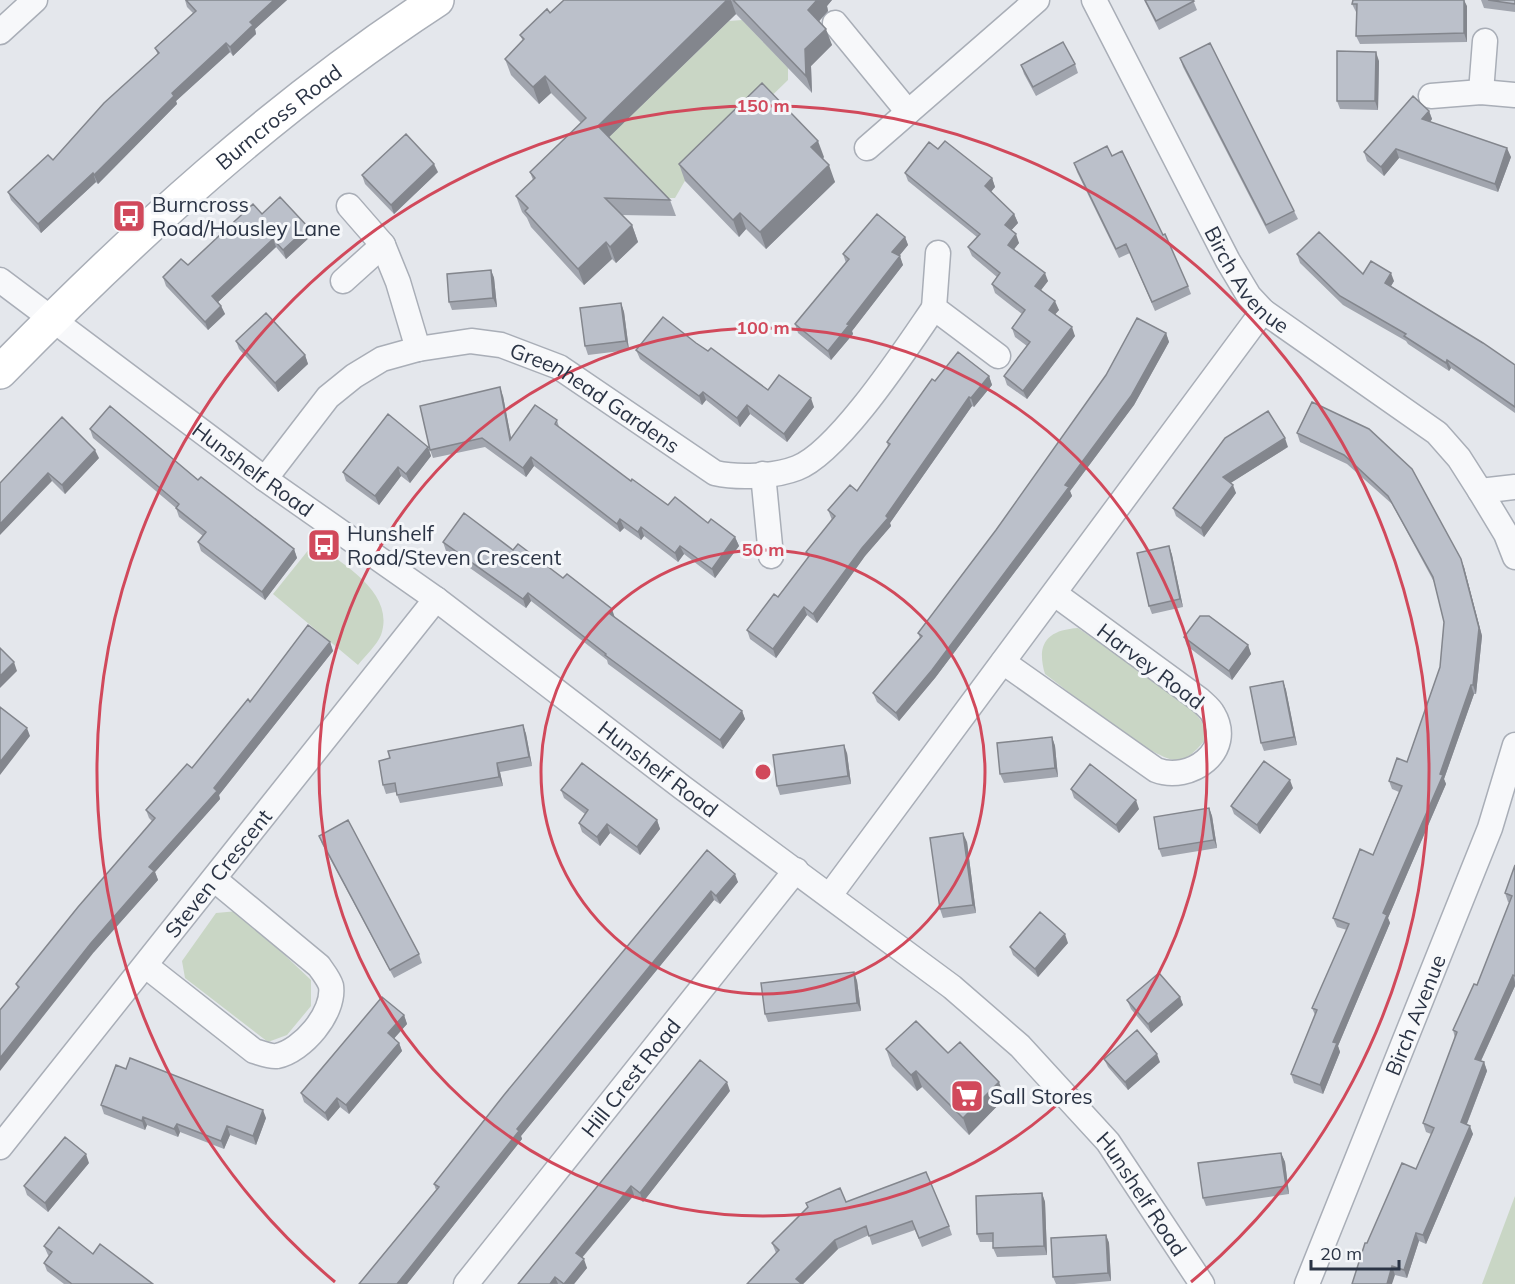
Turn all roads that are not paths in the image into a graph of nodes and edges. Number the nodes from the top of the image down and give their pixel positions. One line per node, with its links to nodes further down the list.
1 (35, 0): 6 (street)
2 (437, 0): 20 (main road, Burncross Road)
3 (1037, 0): 11 (street)
4 (1094, 0): 19 (street, Birch Avenue)
5 (835, 23): 11 (street)
6 (0, 32)
7 (1485, 41): 8 (street)
8 (1481, 92): 9 (street); 10 (street)
9 (1515, 95)
10 (1431, 96)
11 (908, 112): 12 (street)
12 (867, 148)
13 (349, 206): 14 (street)
14 (383, 245): 17 (street); 21 (street)
15 (938, 253): 18 (street)
16 (0, 280): 20 (street, Hunshelf Road)
17 (343, 281)
18 (934, 308): 22 (street); 24 (street, Greenhead Gardens)
19 (1263, 311): 27 (street, Birch Avenue); 30 (street)
20 (53, 318): 23 (main road, Burncross Road); 25 (street, Hunshelf Road)
21 (418, 349): 24 (street, Greenhead Gardens); 25 (street, Greenhead Gardens)
22 (999, 356)
23 (0, 372)
24 (763, 474): 28 (street)
25 (265, 479): 31 (street, Hunshelf Road)
26 (1515, 487): 27 (street)
27 (1480, 491): 29 (street, Birch Avenue)
28 (771, 556)
29 (1515, 557)
30 (1055, 594): 32 (street); 32 (street, Harvey Road)
31 (436, 599): 34 (street, Hunshelf Road); 35 (street, Steven Crescent)
32 (1003, 662): 36 (street)
33 (1515, 746): 41 (street, Birch Avenue)
34 (796, 870): 36 (street, Hunshelf Road); 39 (street, Hill Crest Road)
35 (214, 879): 37 (street, Steven Crescent); 37 (street)
36 (830, 895): 40 (street, Hunshelf Road)
37 (146, 966): 38 (street, Steven Crescent)
38 (0, 1147)
39 (466, 1284)
40 (1202, 1284)
41 (1307, 1284)

